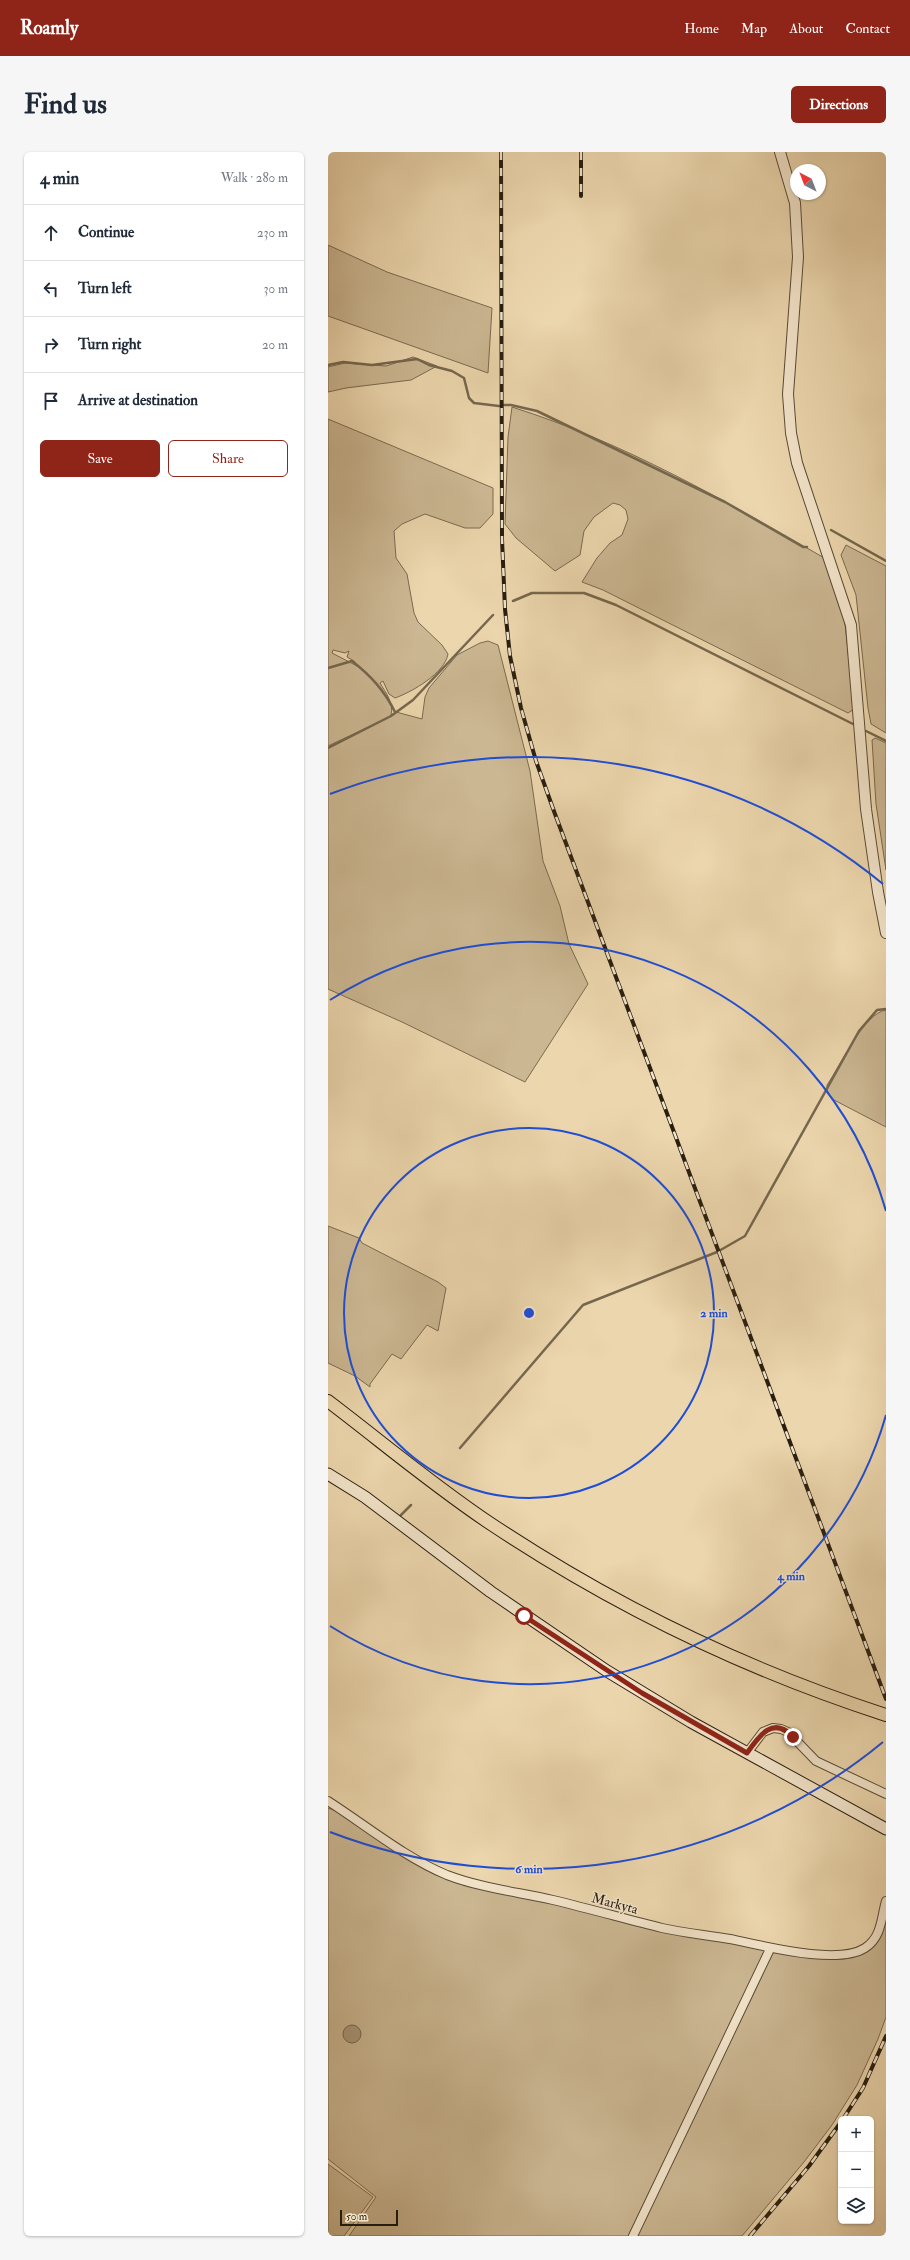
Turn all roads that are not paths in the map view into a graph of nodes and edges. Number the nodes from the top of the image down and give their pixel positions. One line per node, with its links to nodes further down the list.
1 (780, 152): 2 (street)
2 (886, 933)
3 (328, 1402): 5 (main road)
4 (328, 1474): 6 (main road)
5 (886, 1715)
6 (747, 1753): 7 (street); 9 (main road)
7 (886, 1794)
8 (328, 1801): 11 (street, Markyta)
9 (884, 1828)
10 (886, 1901): 11 (street, Markyta)
11 (770, 1948): 12 (street)
12 (633, 2236)

